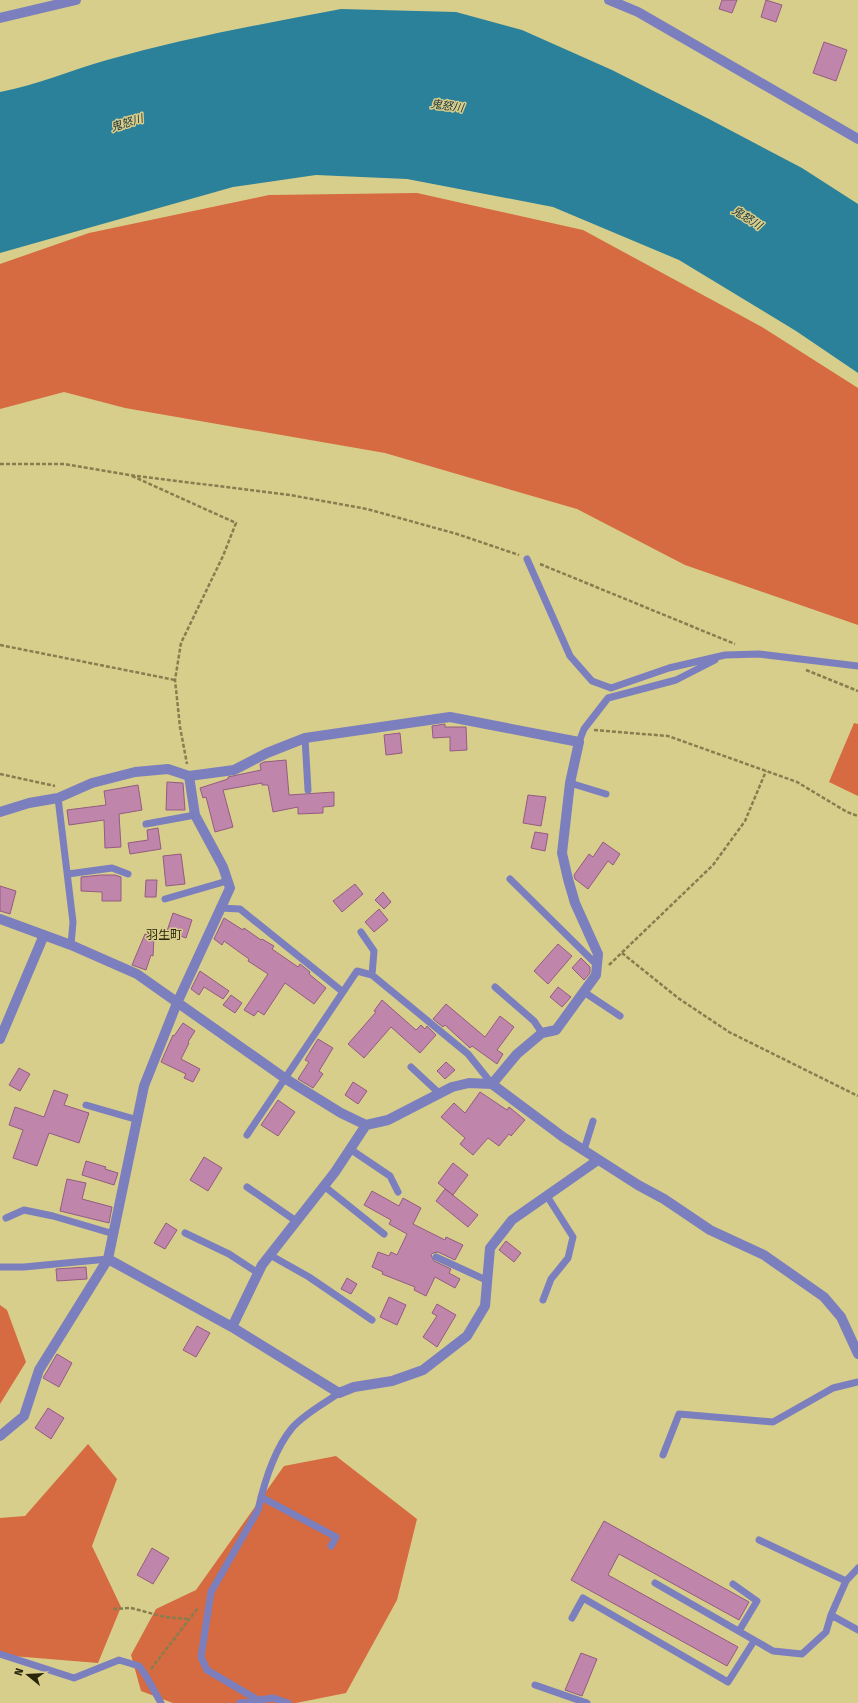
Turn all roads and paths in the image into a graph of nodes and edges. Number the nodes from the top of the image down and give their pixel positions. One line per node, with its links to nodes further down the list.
1 (76, 0): 3 (street)
2 (609, 0): 4 (street)
3 (0, 18)
4 (858, 139)
5 (0, 464): 6 (path)
6 (129, 475): 7 (path); 13 (path)
7 (527, 559): 9 (path); 10 (lane)
8 (0, 645): 13 (path)
9 (738, 645)
10 (725, 655): 11 (lane); 15 (lane)
11 (858, 666)
12 (803, 669): 14 (path)
13 (176, 680): 20 (path)
14 (858, 691)
15 (584, 729): 17 (lane); 18 (path)
16 (305, 738): 17 (street); 20 (street); 22 (lane)
17 (579, 742): 21 (street)
18 (766, 771): 28 (path); 40 (path)
19 (0, 774): 23 (path)
20 (189, 776): 23 (street); 27 (street)
21 (570, 783): 24 (lane); 41 (street)
22 (308, 790)
23 (75, 791): 25 (street)
24 (606, 794)
25 (58, 798): 26 (street); 30 (lane)
26 (0, 812)
27 (195, 815): 29 (lane); 33 (street)
28 (858, 816)
29 (146, 824)
30 (68, 874): 31 (lane); 39 (lane)
31 (128, 874)
32 (510, 879): 41 (lane)
33 (227, 881): 34 (lane); 35 (street)
34 (165, 899)
35 (220, 908): 44 (lane); 46 (street)
36 (0, 919): 38 (street)
37 (361, 932): 42 (lane)
38 (44, 935): 39 (street); 49 (street)
39 (71, 945): 46 (street)
40 (622, 953): 41 (path); 54 (path)
41 (597, 970): 45 (street)
42 (372, 975): 44 (lane); 52 (lane)
43 (495, 987): 48 (lane)
44 (343, 992): 51 (lane)
45 (584, 992): 47 (lane); 48 (street)
46 (177, 1003): 51 (street); 56 (street)
47 (620, 1016)
48 (542, 1033): 52 (street)
49 (0, 1039)
50 (411, 1067): 53 (lane)
51 (286, 1079): 58 (street); 59 (lane)
52 (492, 1084): 53 (street); 61 (street)
53 (440, 1094): 58 (street)
54 (858, 1096)
55 (86, 1105): 56 (lane)
56 (138, 1120): 70 (street)
57 (593, 1121): 61 (lane)
58 (366, 1125): 60 (street)
59 (247, 1135)
60 (350, 1150): 63 (street); 65 (lane)
61 (584, 1150): 62 (street)
62 (598, 1160): 66 (street); 81 (street)
63 (324, 1186): 68 (street); 71 (lane)
64 (246, 1187): 68 (lane)
65 (398, 1192)
66 (547, 1196): 77 (street); 78 (lane)
67 (6, 1218): 70 (lane)
68 (296, 1221): 72 (street)
69 (185, 1233): 76 (lane)
70 (114, 1234): 74 (street)
71 (384, 1234)
72 (270, 1255): 76 (street); 79 (lane)
73 (436, 1257): 77 (lane)
74 (108, 1259): 75 (lane); 80 (street); 84 (street)
75 (0, 1267)
76 (258, 1273): 80 (street)
77 (486, 1280): 83 (street)
78 (543, 1300)
79 (372, 1320)
80 (232, 1327): 83 (street)
81 (858, 1354)
82 (858, 1382): 85 (lane)
83 (339, 1393): 86 (lane)
84 (0, 1436)
85 (663, 1455)
86 (261, 1497): 88 (lane); 93 (lane)
87 (759, 1540): 90 (lane)
88 (332, 1546)
89 (858, 1568): 90 (lane)
90 (846, 1581): 95 (lane)
91 (655, 1583): 99 (lane)
92 (732, 1584): 99 (lane)
93 (211, 1592): 97 (path); 104 (lane)
94 (113, 1609): 97 (path)
95 (832, 1615): 98 (lane); 100 (lane)
96 (572, 1618): 100 (lane)
97 (189, 1619): 102 (path)
98 (858, 1630)
99 (739, 1632): 100 (lane)
100 (754, 1641)
101 (0, 1654): 102 (lane)
102 (146, 1676): 105 (lane)
103 (535, 1685): 108 (lane)
104 (258, 1700): 106 (lane); 107 (lane)
105 (161, 1703)
106 (240, 1703)
107 (288, 1703)
108 (587, 1703)

